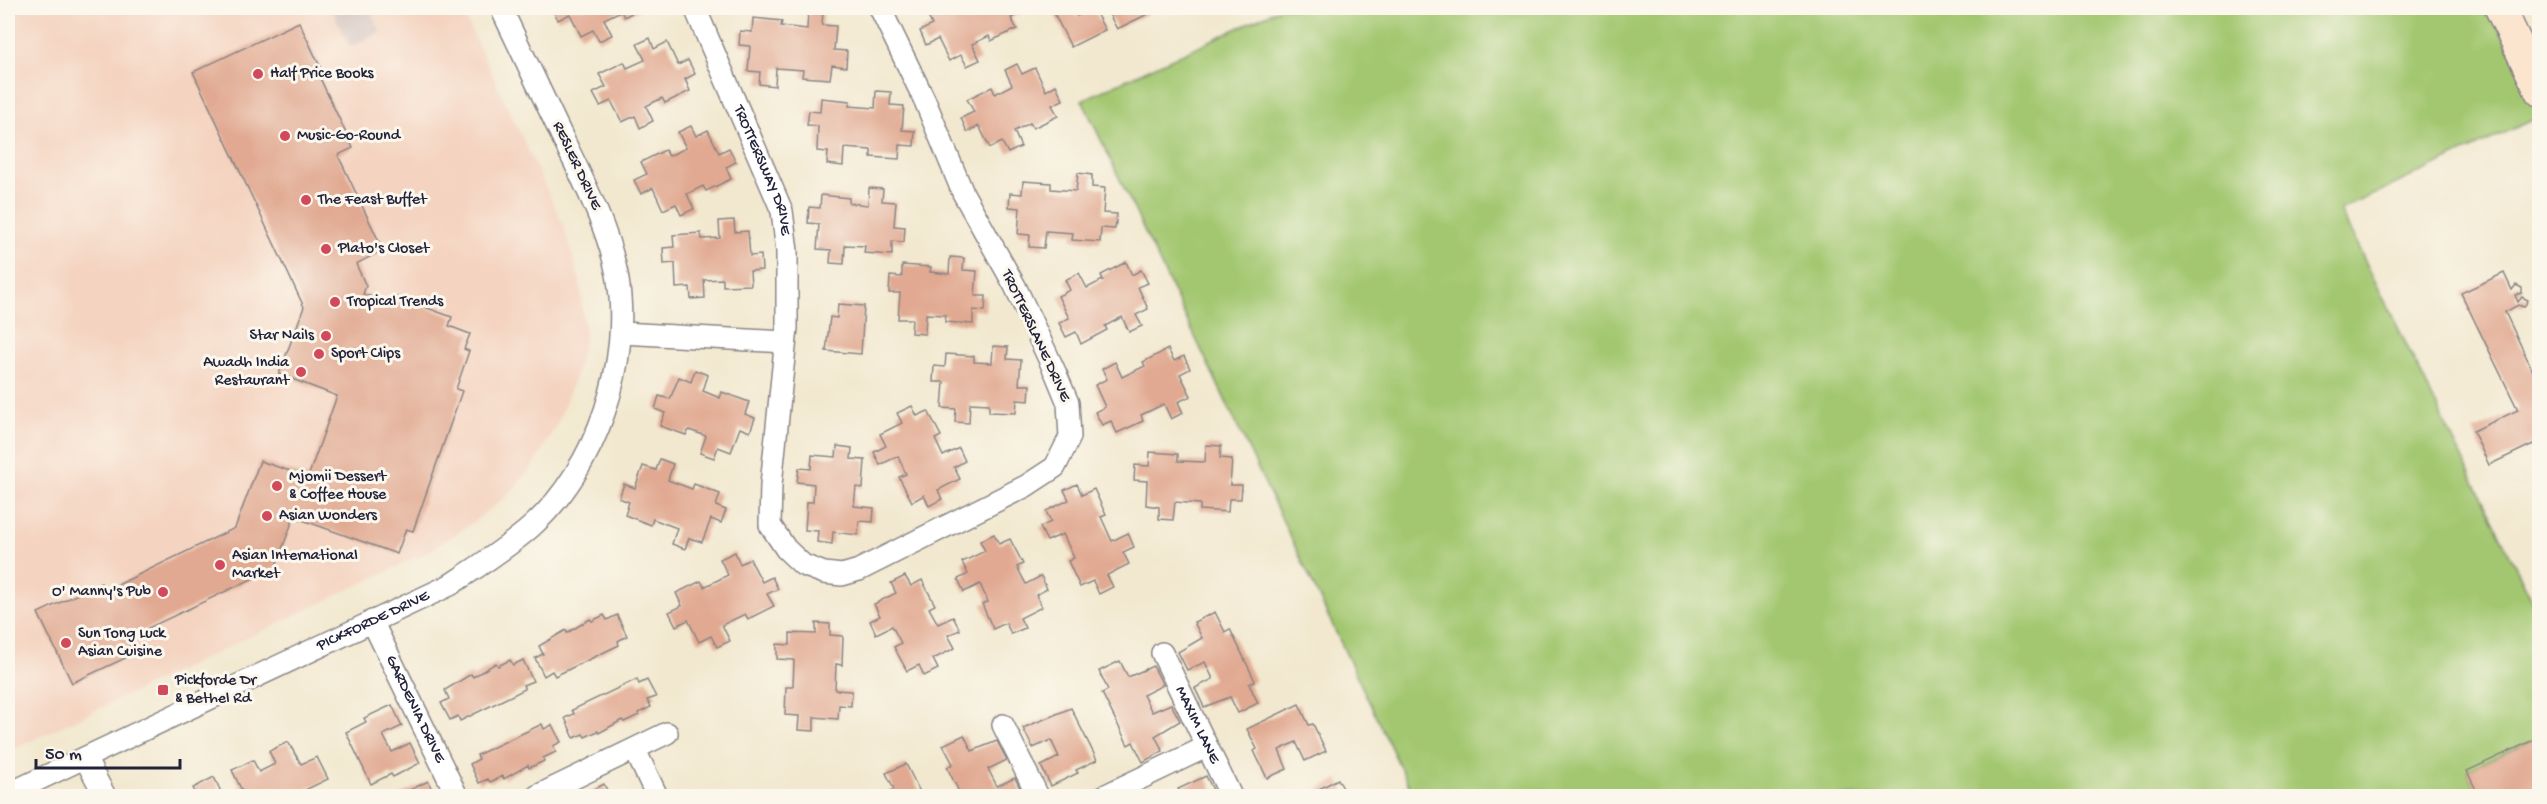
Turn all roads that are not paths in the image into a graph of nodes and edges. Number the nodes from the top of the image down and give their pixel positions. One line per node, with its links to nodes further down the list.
1 (501, 8): 6 (street, RESLER DRIVE)
2 (695, 8): 7 (street, TROTTERSWAY DRIVE)
3 (880, 8): 8 (street, TROTTERSLANE DRIVE)
4 (2500, 8): 5 (main road)
5 (2540, 91)
6 (622, 333): 7 (street); 9 (street, PICKFORDE DRIVE)
7 (785, 342): 8 (street, TROTTERSWAY DRIVE)
8 (824, 573)
9 (372, 621): 15 (street, PICKFORDE DRIVE); 18 (street, GARDENIA DRIVE)
10 (1162, 653): 13 (street, MAXIM LANE)
11 (1003, 725): 21 (street)
12 (667, 733): 14 (street)
13 (1206, 747): 22 (street); 23 (street, MAXIM LANE)
14 (635, 750): 19 (street); 20 (street)
15 (85, 758): 16 (street, PICKFORDE DRIVE); 17 (street)
16 (8, 794)
17 (105, 796)
18 (457, 796)
19 (537, 796)
20 (657, 796)
21 (1038, 796)
22 (1104, 796)
23 (1231, 796)

